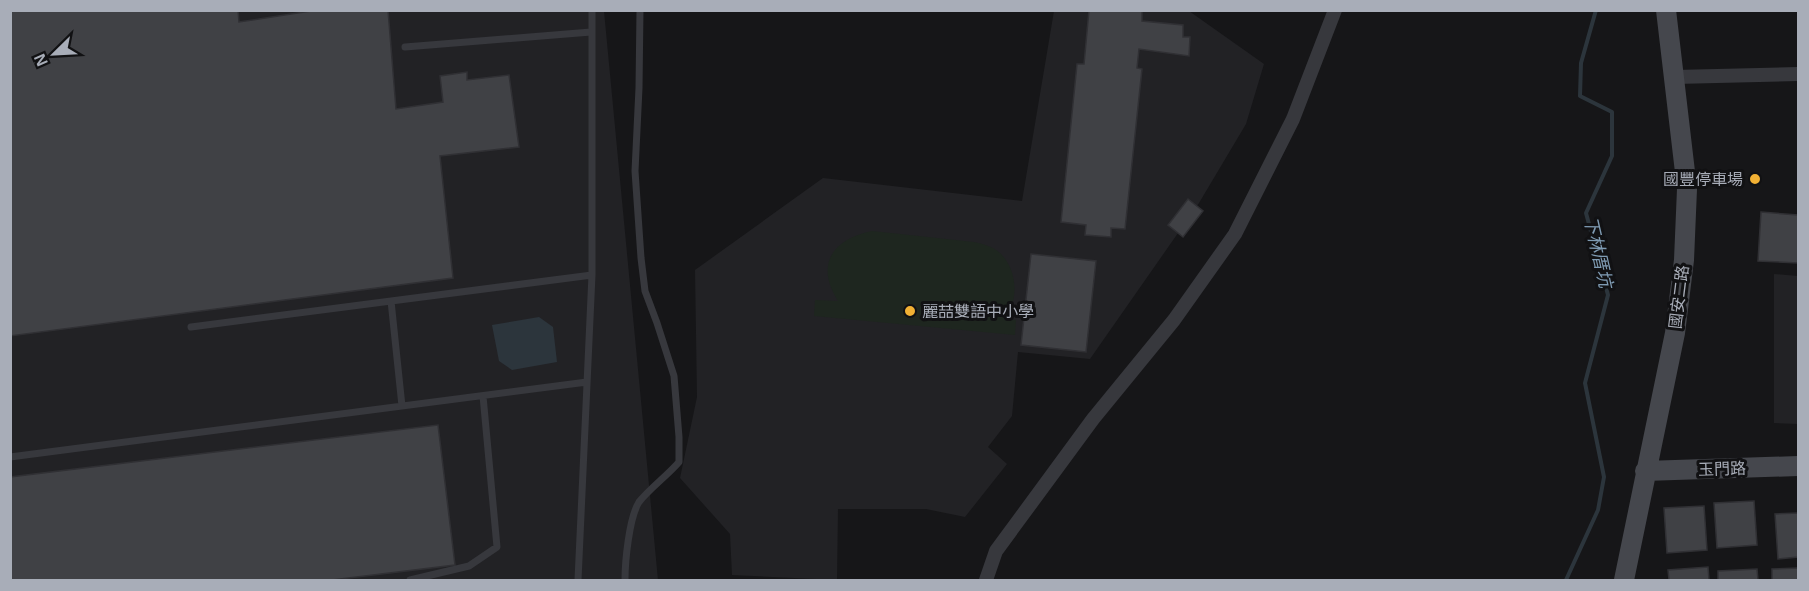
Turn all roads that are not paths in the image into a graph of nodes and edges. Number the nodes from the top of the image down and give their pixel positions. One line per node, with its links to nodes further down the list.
1 (592, 10): 5 (lane)
2 (640, 10): 20 (lane)
3 (1335, 10): 21 (street)
4 (1666, 10): 8 (street, 國安二路)
5 (591, 32): 6 (lane); 9 (lane)
6 (405, 47)
7 (1798, 74): 8 (street)
8 (1675, 77): 17 (street, 國安二路)
9 (592, 276): 10 (lane); 12 (lane)
10 (391, 301): 11 (lane); 14 (lane)
11 (191, 327)
12 (586, 382): 13 (lane); 19 (lane)
13 (483, 396): 14 (lane); 18 (lane)
14 (402, 406): 15 (lane)
15 (10, 457)
16 (1798, 466): 17 (street, 玉門路)
17 (1645, 471): 22 (street, 國安二路)
18 (410, 580)
19 (578, 580)
20 (625, 580)
21 (986, 580)
22 (1624, 580)

